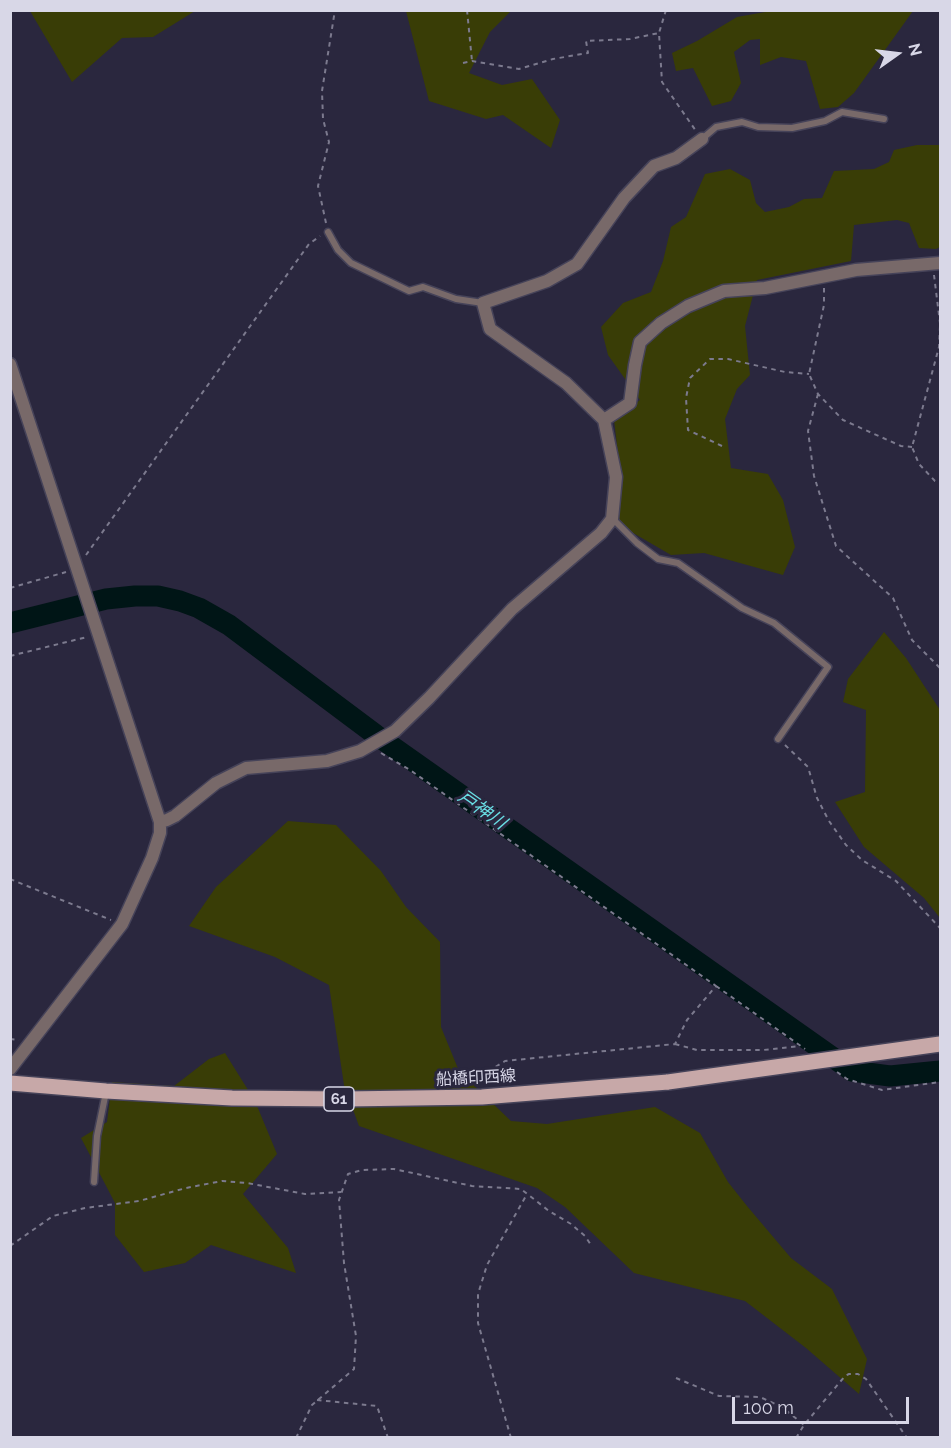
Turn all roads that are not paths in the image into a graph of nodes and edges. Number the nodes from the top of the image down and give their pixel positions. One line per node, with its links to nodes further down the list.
1 (884, 120): 2 (lane)
2 (702, 139): 5 (street)
3 (327, 231): 5 (lane)
4 (937, 263): 7 (street)
5 (483, 303): 7 (street)
6 (10, 364): 10 (street)
7 (604, 420): 8 (street)
8 (612, 519): 9 (lane); 10 (street)
9 (778, 739)
10 (160, 822): 12 (street)
11 (940, 1044): 14 (main road, 船橋印西線 / 61, bridge)
12 (10, 1069)
13 (10, 1083): 14 (main road, 船橋印西線 / 61)
14 (106, 1091): 15 (lane)
15 (94, 1182)

